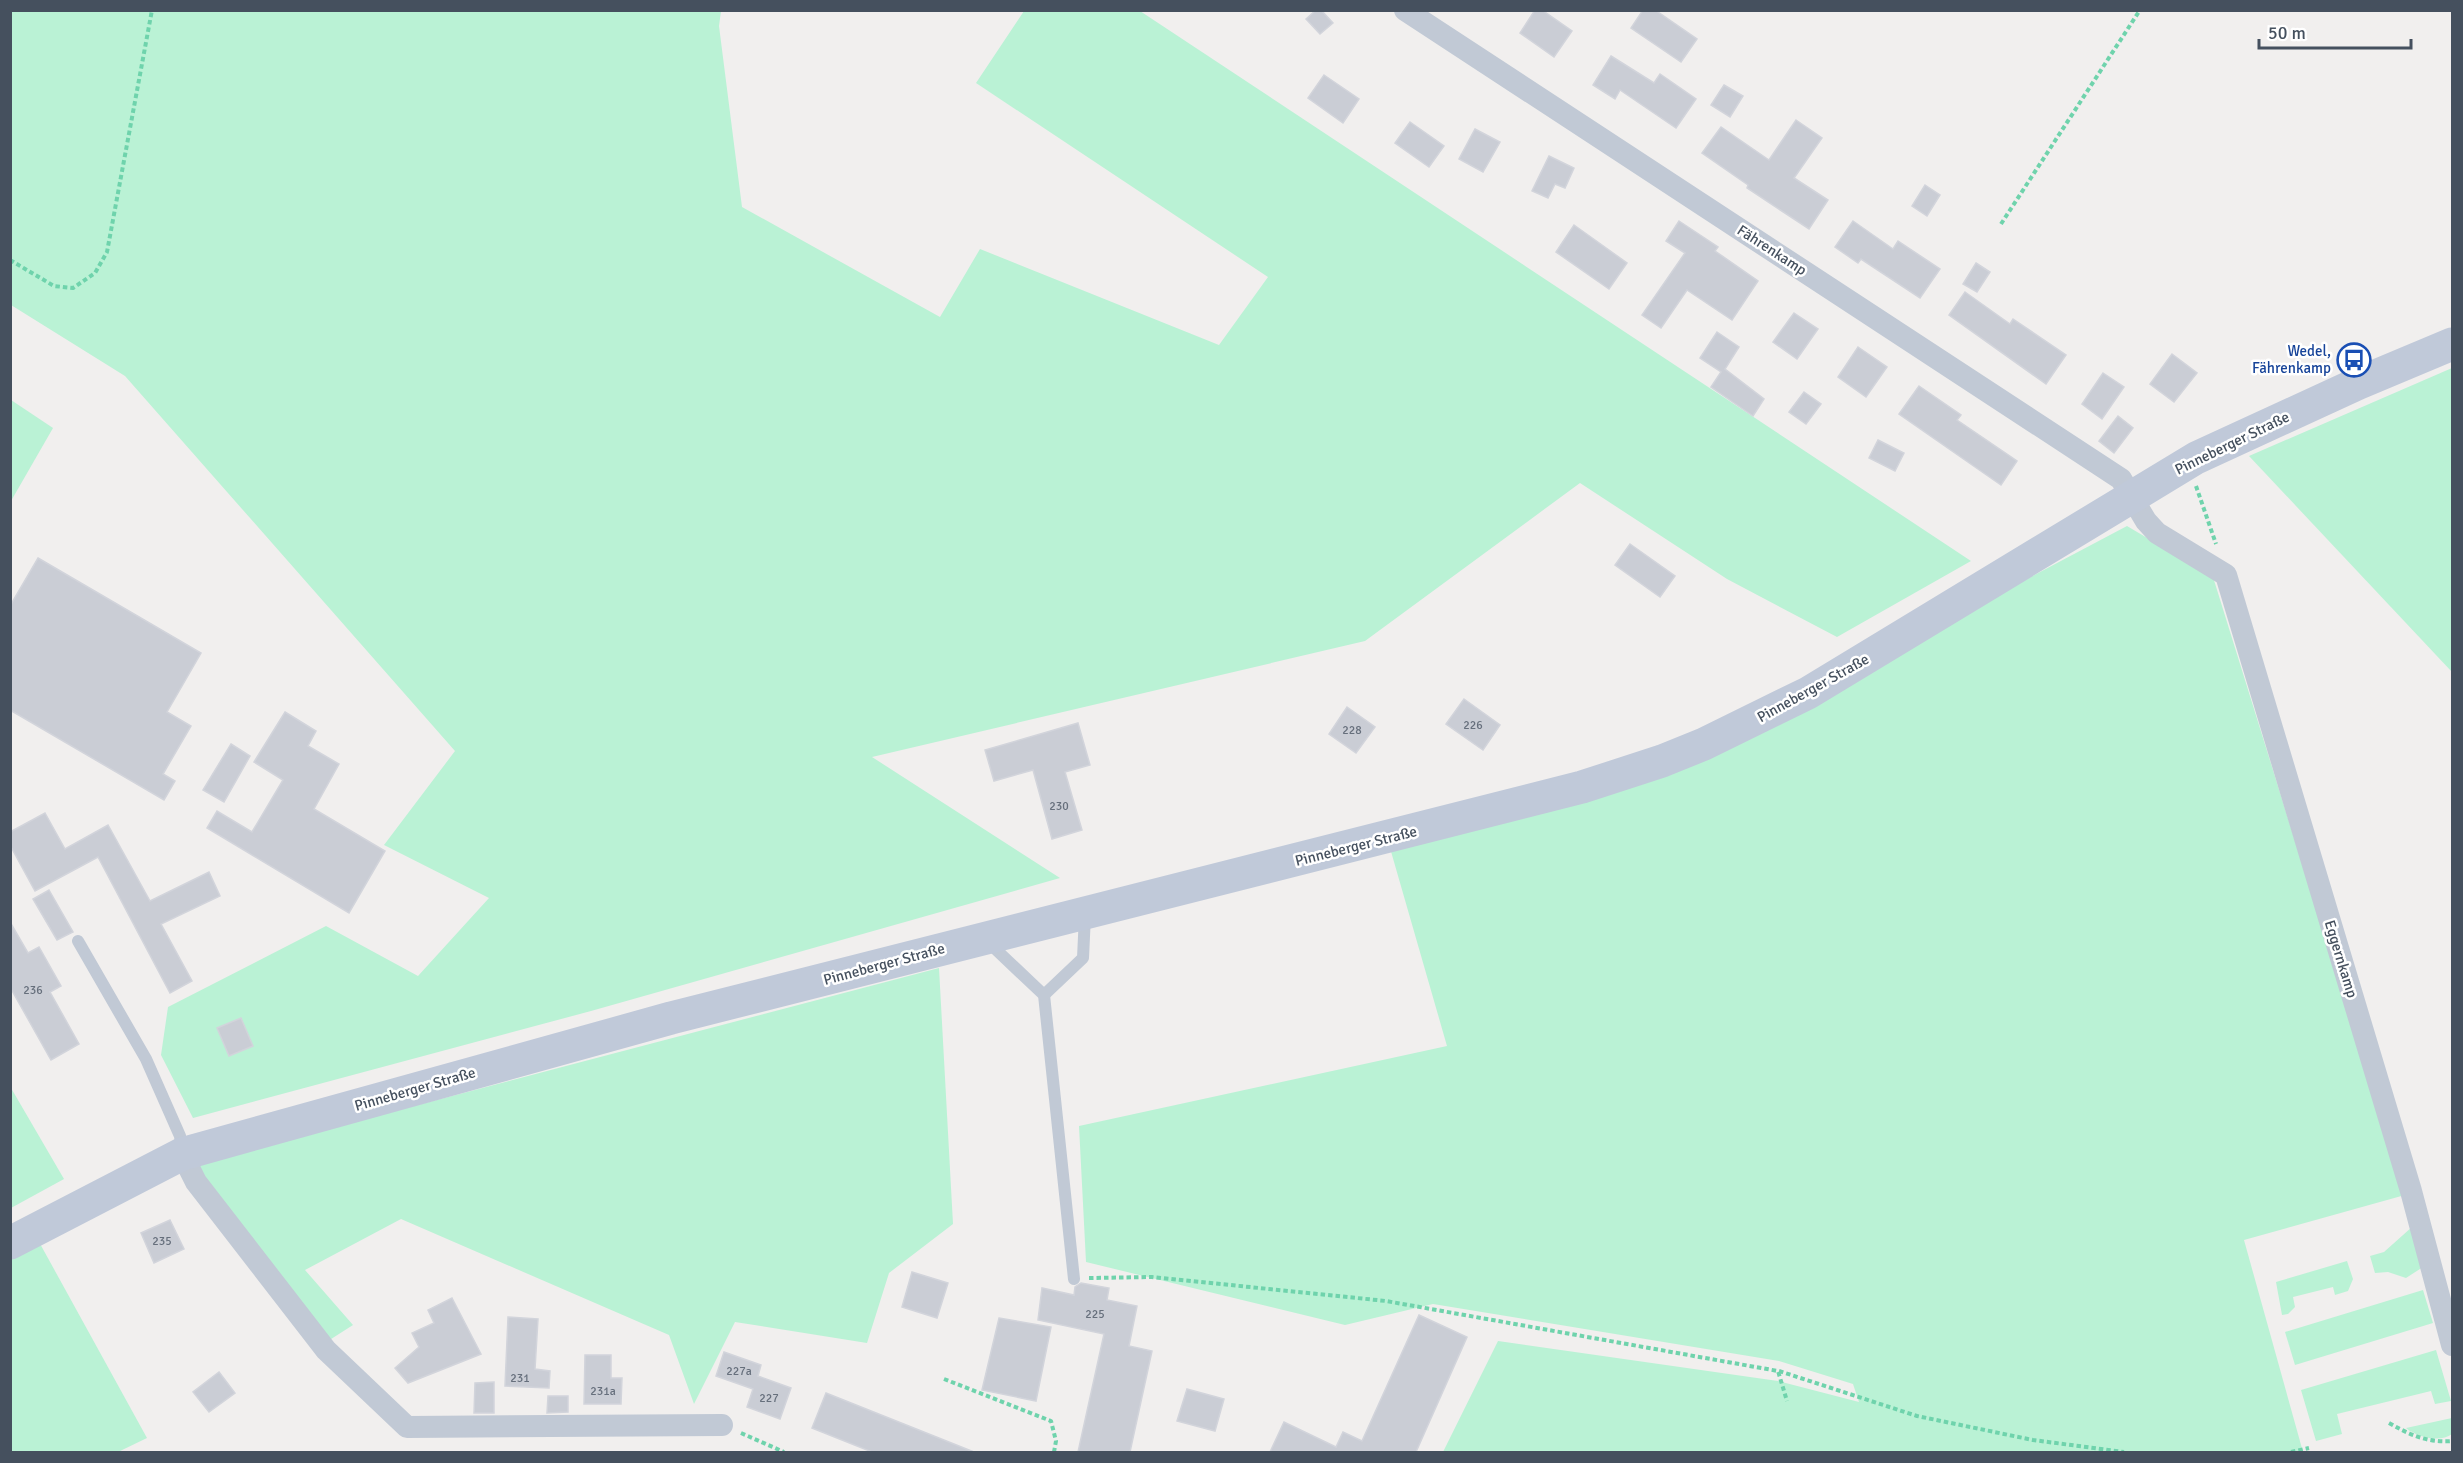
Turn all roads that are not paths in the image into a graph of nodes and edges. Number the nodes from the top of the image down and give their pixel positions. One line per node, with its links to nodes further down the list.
1 (1405, 10): 3 (street, Fährenkamp)
2 (2452, 344): 3 (main road, Pinneberger Straße)
3 (2131, 498): 4 (main road, Pinneberger Straße); 11 (street, Eggernkamp)
4 (1085, 914): 5 (main road, Pinneberger Straße); 7 (lane)
5 (983, 937): 7 (lane); 8 (main road, Pinneberger Straße)
6 (78, 941): 8 (lane)
7 (1044, 995): 10 (lane)
8 (182, 1154): 9 (main road, Pinneberger Straße); 12 (street)
9 (10, 1243)
10 (1074, 1279)
11 (2452, 1345)
12 (722, 1425)

